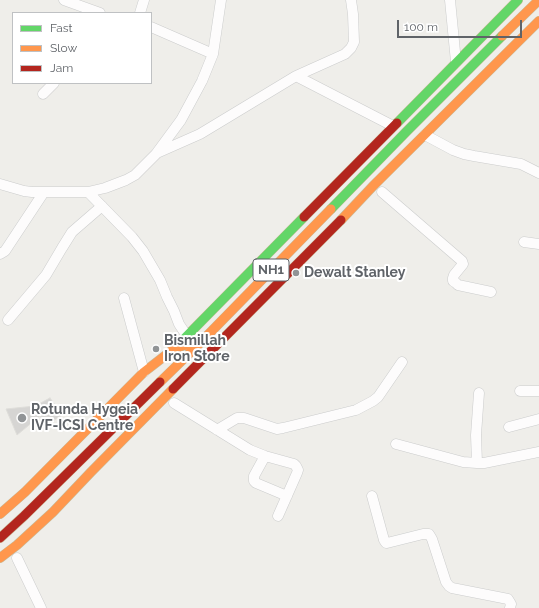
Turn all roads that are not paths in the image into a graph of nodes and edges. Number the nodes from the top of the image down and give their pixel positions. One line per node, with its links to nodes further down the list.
1 (64, 0): 8 (street)
2 (144, 0): 9 (street)
3 (221, 0): 12 (street)
4 (351, 0): 14 (street)
5 (450, 0): 13 (street)
6 (518, 0): 13 (highway)
7 (539, 0): 34 (highway, NH1)
8 (97, 12)
9 (140, 12)
10 (539, 21): 18 (highway, NH1)
11 (152, 27): 12 (street)
12 (213, 54): 19 (street)
13 (456, 62): 17 (highway)
14 (296, 76): 17 (street); 19 (street)
15 (53, 84): 16 (street)
16 (43, 94)
17 (393, 126): 33 (highway)
18 (432, 138): 20 (street); 55 (highway, NH1)
19 (156, 154): 23 (street)
20 (539, 173)
21 (0, 184): 22 (street)
22 (44, 192): 23 (street); 29 (street)
23 (88, 192): 25 (street)
24 (382, 192): 30 (street)
25 (102, 206): 32 (street); 33 (street)
26 (348, 225): 37 (highway)
27 (524, 242): 28 (street)
28 (539, 244)
29 (0, 254)
30 (490, 292)
31 (124, 298): 38 (street)
32 (8, 320)
33 (187, 336): 35 (highway)
34 (198, 345): 35 (highway); 54 (highway, NH1)
35 (175, 348): 38 (highway)
36 (402, 362): 45 (street)
37 (205, 370)
38 (144, 372): 52 (highway)
39 (520, 391): 40 (street)
40 (539, 391)
41 (479, 393): 49 (street)
42 (174, 403): 45 (street)
43 (539, 419): 44 (street)
44 (509, 427)
45 (216, 430): 48 (street)
46 (396, 444): 49 (street)
47 (539, 452): 49 (street)
48 (265, 456): 50 (street); 50 (street)
49 (477, 463)
50 (287, 496): 53 (street)
51 (372, 496): 58 (street)
52 (0, 514)
53 (278, 516)
54 (0, 538)
55 (0, 558)
56 (17, 558): 57 (street)
57 (41, 608)
58 (510, 608)

